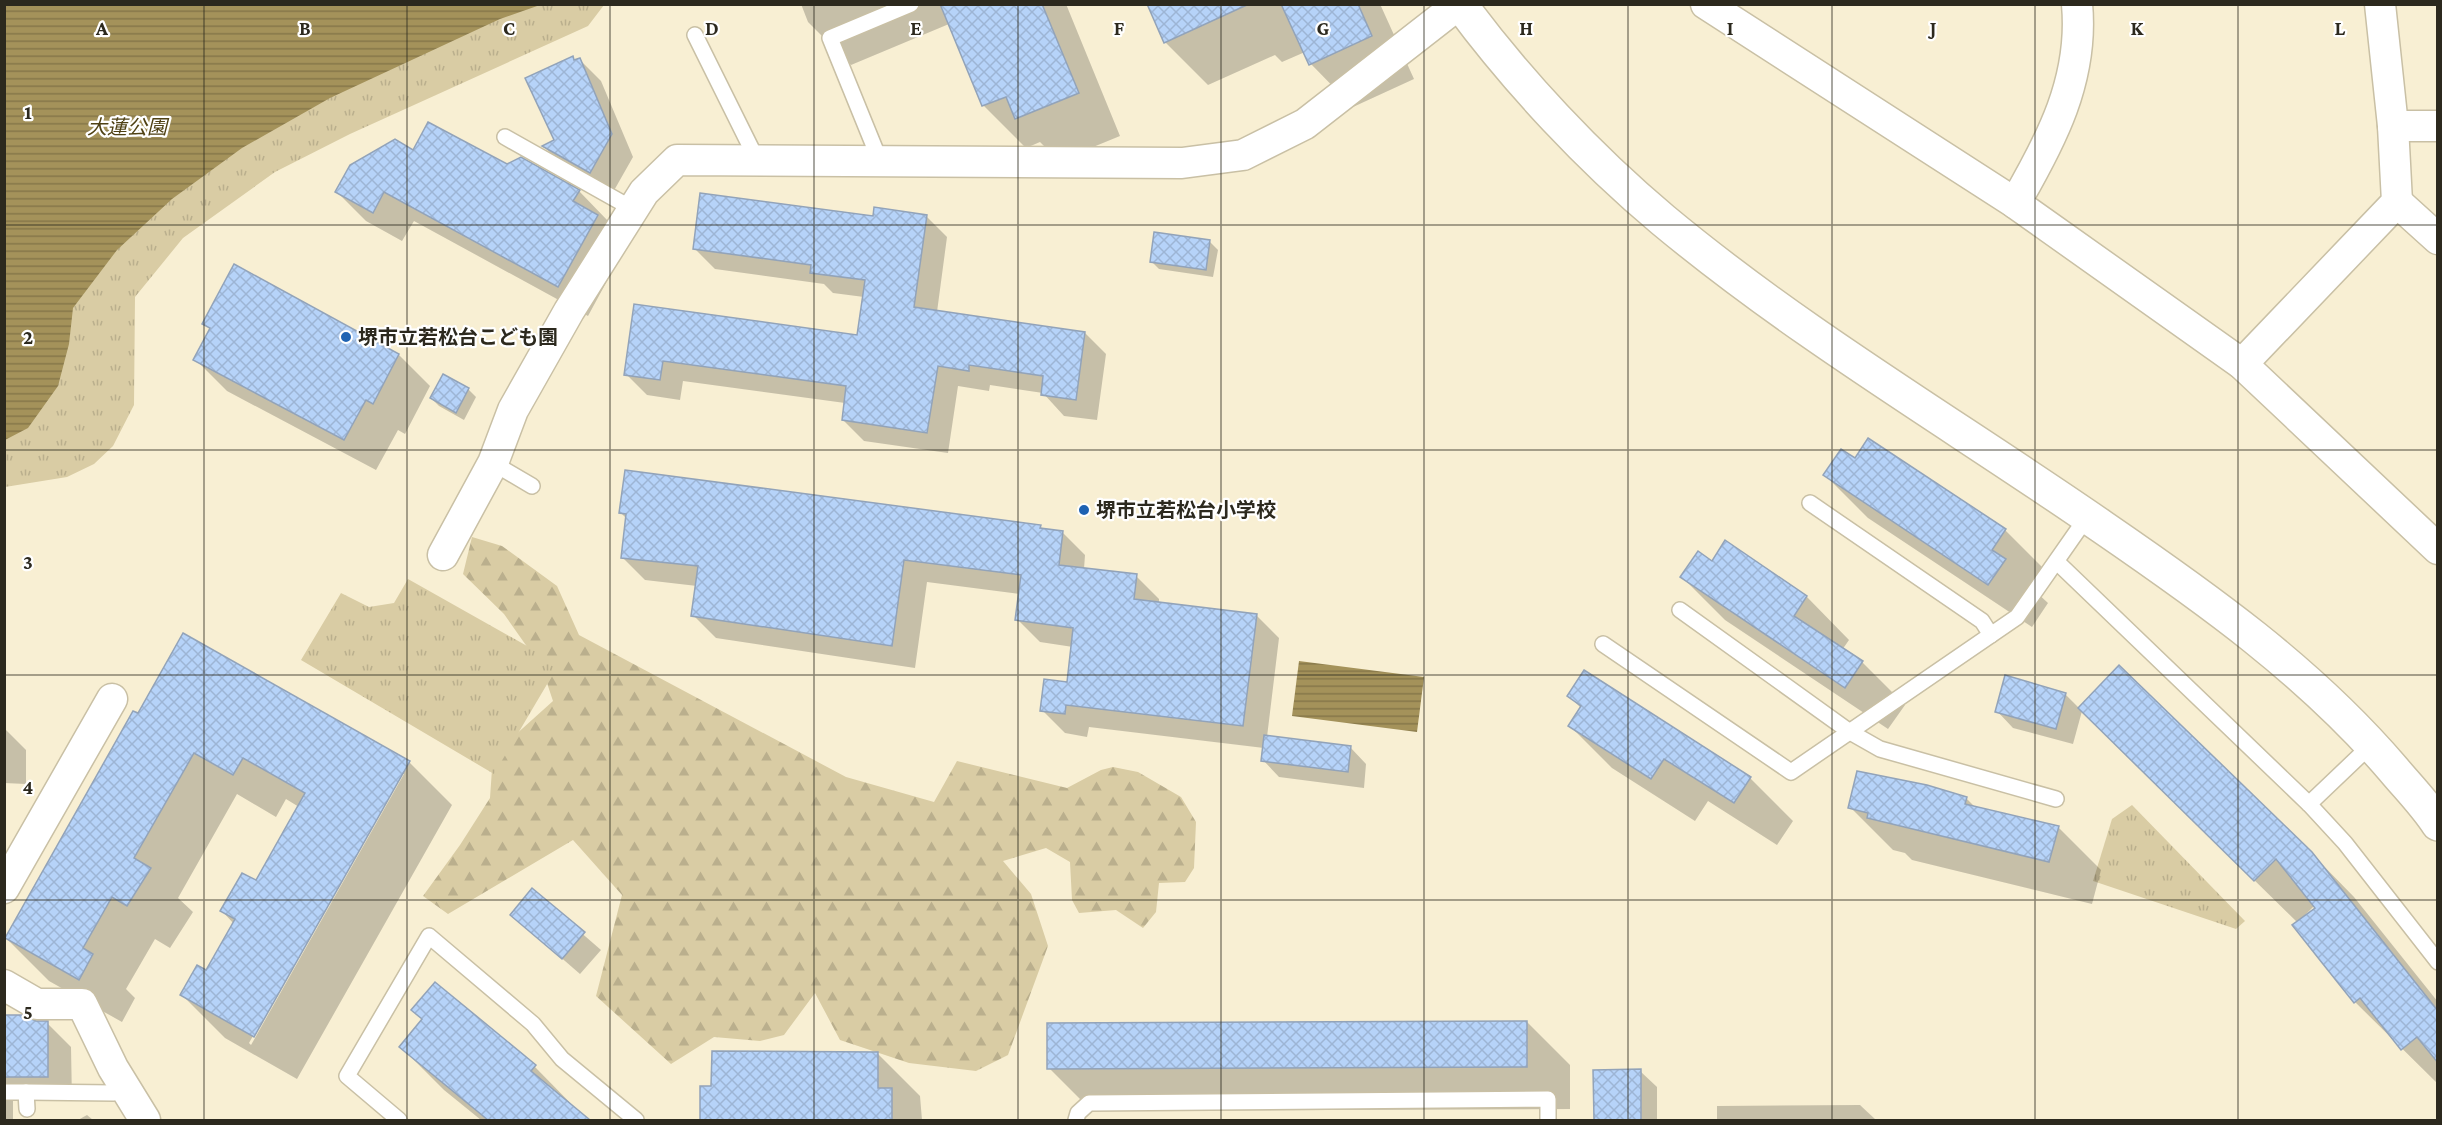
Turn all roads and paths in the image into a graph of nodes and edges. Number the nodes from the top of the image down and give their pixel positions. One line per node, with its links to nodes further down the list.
1 (911, 4): 11 (lane)
2 (1459, 4): 11 (street); 20 (street)
3 (1706, 4): 13 (street)
4 (2077, 4): 13 (street)
5 (2380, 4): 7 (street)
6 (695, 35): 10 (lane)
7 (2393, 126): 8 (street); 12 (street)
8 (2438, 126)
9 (506, 137): 14 (lane)
10 (756, 158): 11 (street); 14 (street)
11 (880, 161)
12 (2397, 202): 15 (street); 16 (street)
13 (2015, 203): 16 (street)
14 (633, 209): 17 (street)
15 (2438, 239)
16 (2242, 364): 21 (street)
17 (493, 463): 18 (lane); 22 (street)
18 (532, 486)
19 (1809, 503): 25 (lane)
20 (2087, 516): 23 (lane); 29 (street)
21 (2438, 549)
22 (443, 555)
23 (2056, 562): 25 (lane); 31 (lane)
24 (1680, 610): 28 (lane)
25 (1991, 635): 28 (lane)
26 (1603, 644): 28 (lane)
27 (112, 699): 33 (street)
28 (1850, 732): 30 (lane)
29 (2372, 744): 31 (lane); 32 (street)
30 (2056, 799)
31 (2308, 804): 34 (lane)
32 (2438, 824)
33 (4, 888)
34 (2438, 962)
35 (4, 985): 36 (street)
36 (126, 1089): 38 (lane); 40 (street)
37 (4, 1092): 38 (lane)
38 (26, 1092): 39 (lane)
39 (27, 1109)
40 (145, 1120)
41 (399, 1120): 42 (lane)
42 (636, 1120)
43 (1076, 1120): 44 (lane)
44 (1548, 1120)

